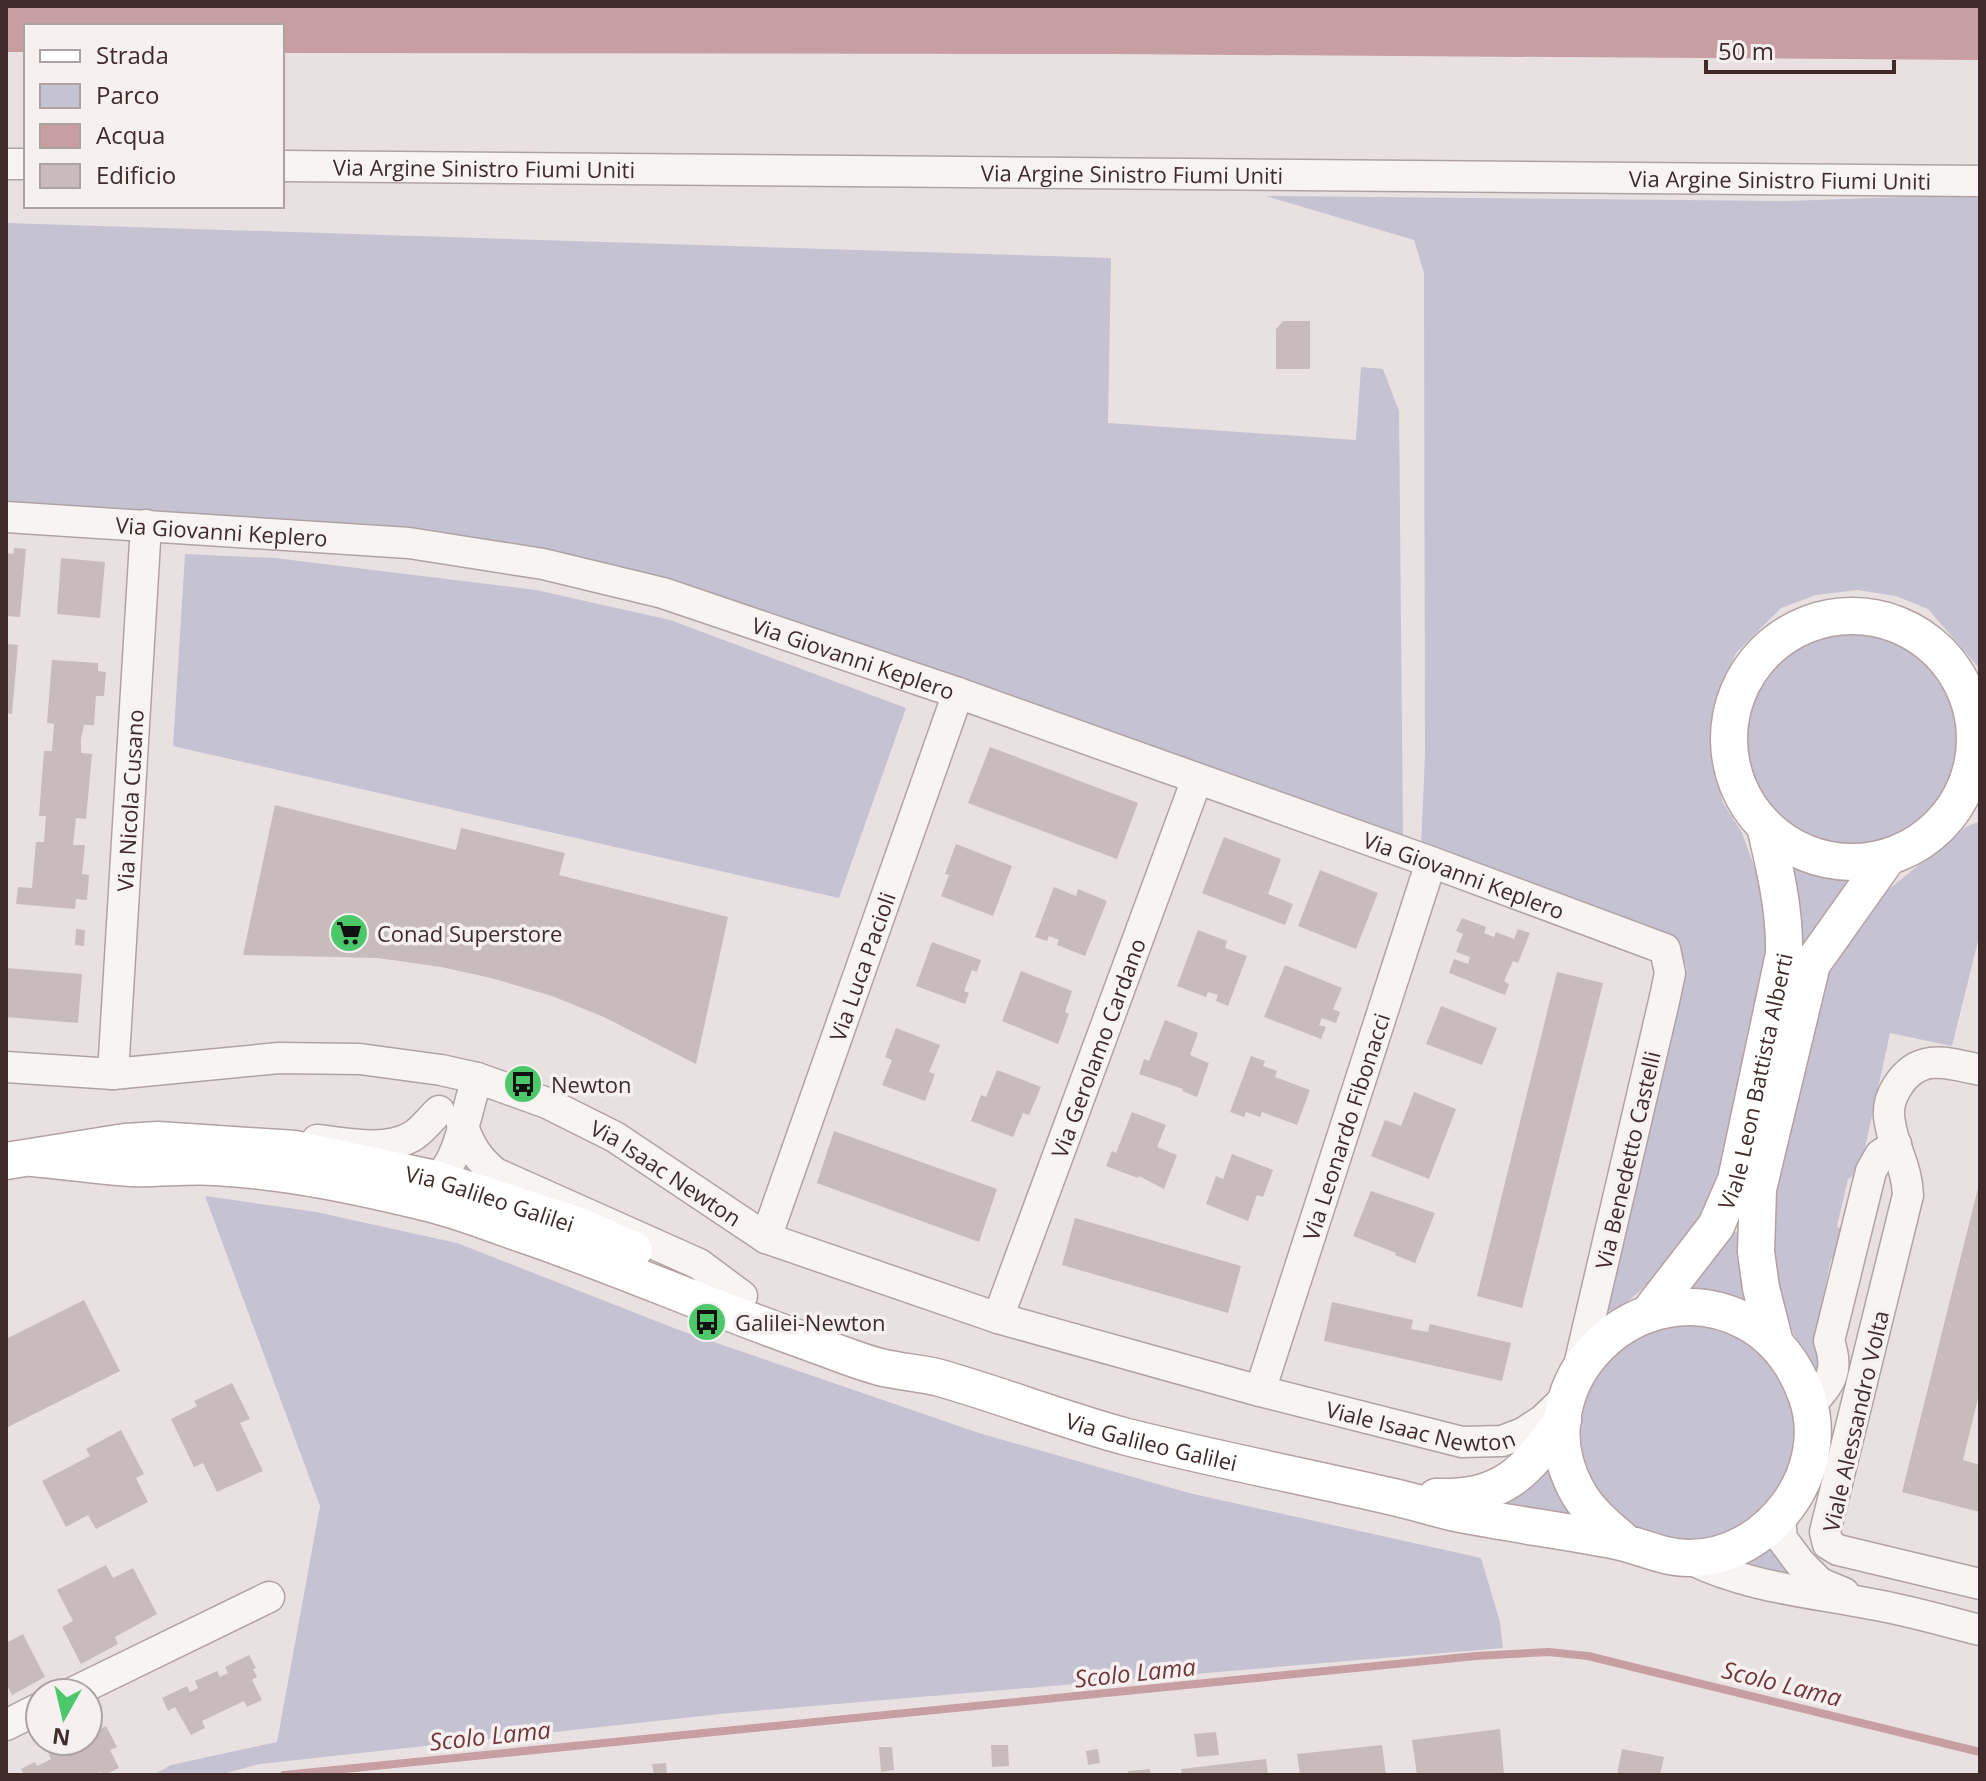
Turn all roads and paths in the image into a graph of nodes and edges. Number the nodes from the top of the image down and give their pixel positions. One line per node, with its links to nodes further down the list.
1 (284, 166): 2 (street, Via Argine Sinistro Fiumi Uniti)
2 (1980, 181)
3 (6, 517): 4 (street, Via Giovanni Keplero)
4 (146, 525): 6 (street, Via Giovanni Keplero); 17 (street, Via Nicola Cusano)
5 (1972, 691): 9 (main road); 10 (main road)
6 (958, 693): 7 (street, Via Giovanni Keplero); 25 (street, Via Luca Pacioli)
7 (1197, 779): 12 (street, Via Giovanni Keplero); 29 (street, Via Gerolamo Cardano)
8 (1980, 807): 9 (main road)
9 (1944, 823): 11 (main road)
10 (1765, 826): 11 (main road); 28 (main road, Viale Leon Battista Alberti)
11 (1888, 857): 30 (main road, Viale Leon Battista Alberti)
12 (1431, 862): 13 (street, Via Giovanni Keplero); 34 (street, Via Leonardo Fibonacci)
13 (1665, 949): 35 (street, Via Benedetto Castelli)
14 (6, 1067): 17 (street, Via Isaac Newton)
15 (441, 1070): 17 (street, Via Isaac Newton); 18 (street, Via Isaac Newton); 19 (street)
16 (1980, 1070): 21 (street, Viale Alessandro Volta)
17 (113, 1074)
18 (477, 1078): 19 (street); 25 (street, Via Isaac Newton)
19 (450, 1117): 20 (street); 24 (street); 27 (street)
20 (158, 1140): 22 (main road, Via Galileo Galilei); 24 (main road, Via Galileo Galilei)
21 (1896, 1144): 31 (street, Viale Alessandro Volta); 32 (street, Viale Alessandro Volta)
22 (20, 1160): 23 (main road, Via Galileo Galilei)
23 (298, 1175): 24 (street); 26 (main road, Via Galileo Galilei)
24 (436, 1179): 26 (street); 27 (main road, Via Galileo Galilei)
25 (766, 1238): 29 (street, Via Isaac Newton)
26 (562, 1248): 33 (main road, Via Galileo Galilei)
27 (742, 1296): 33 (main road, Via Galileo Galilei)
28 (1648, 1314): 30 (main road); 35 (main road)
29 (998, 1318): 34 (street, Via Isaac Newton)
30 (1775, 1343): 36 (main road)
31 (1835, 1357): 32 (street); 36 (street, Viale Alessandro Volta)
32 (1867, 1361): 37 (street, Viale Alessandro Volta)
33 (917, 1372): 39 (main road, Via Galileo Galilei)
34 (1260, 1391): 35 (street, Viale Isaac Newton)
35 (1569, 1396): 39 (main road, Via Galileo Galilei); 41 (main road)
36 (1810, 1405): 38 (main road)
37 (1849, 1433): 38 (street); 43 (street, Viale Alessandro Volta)
38 (1809, 1465): 40 (main road)
39 (1391, 1496): 41 (main road, Via Galileo Galilei)
40 (1780, 1517): 42 (main road); 46 (street)
41 (1626, 1543): 42 (main road)
42 (1690, 1559): 46 (street)
43 (1938, 1574): 44 (street, Viale Alessandro Volta); 47 (street)
44 (1980, 1584)
45 (269, 1597): 49 (street)
46 (1872, 1604): 47 (street)
47 (1930, 1618): 48 (street)
48 (1980, 1630)
49 (104, 1677)
50 (24, 1716): 51 (street)
51 (6, 1725)

